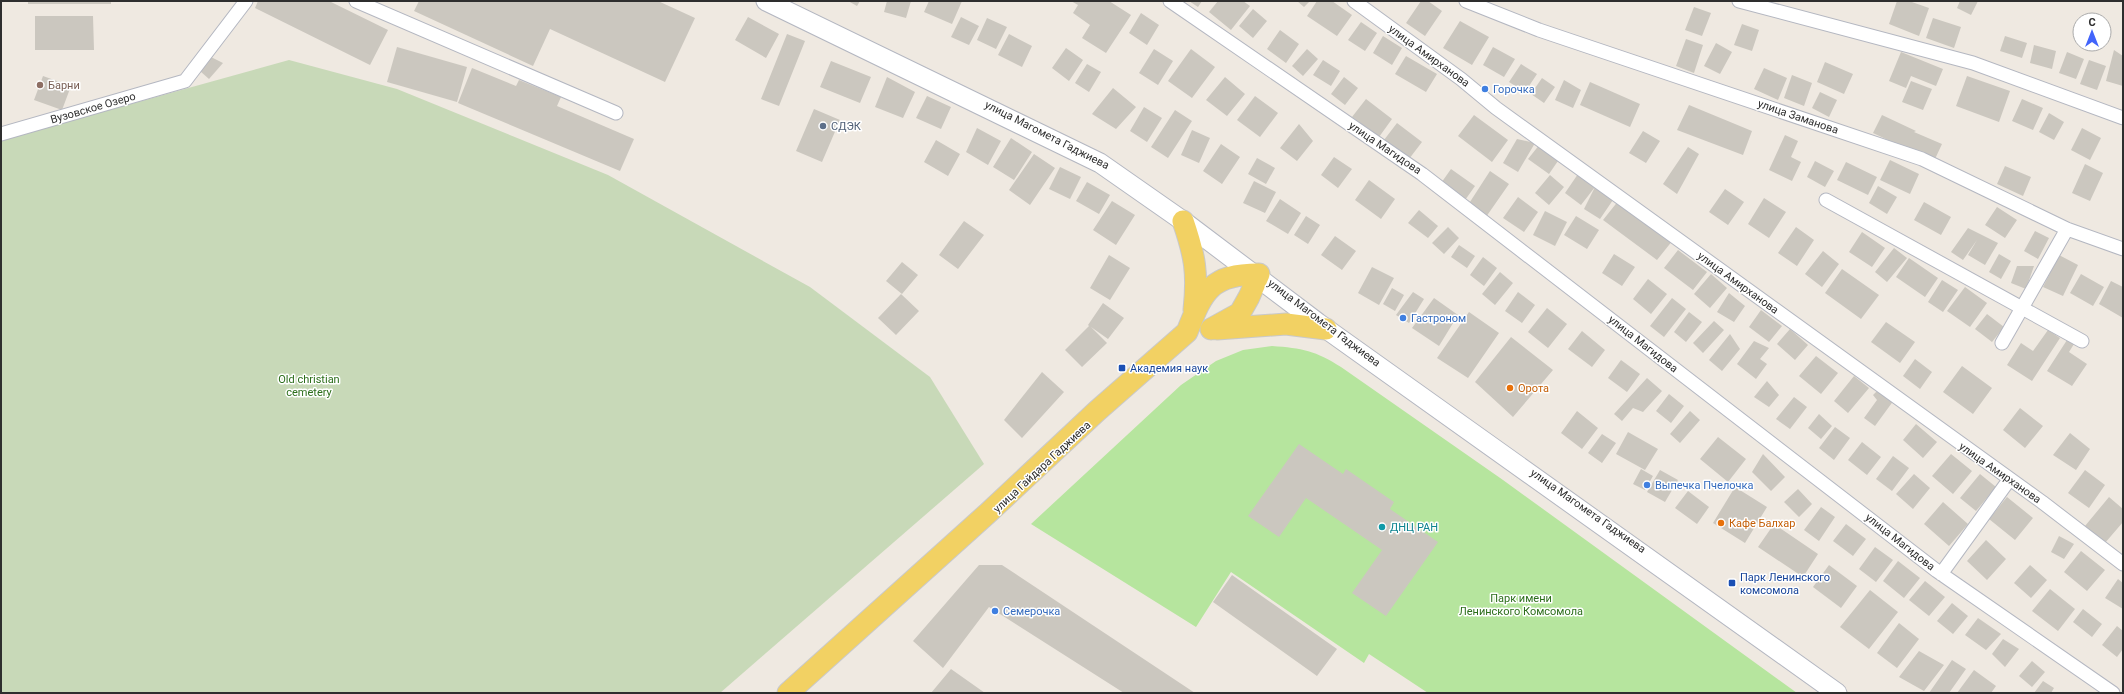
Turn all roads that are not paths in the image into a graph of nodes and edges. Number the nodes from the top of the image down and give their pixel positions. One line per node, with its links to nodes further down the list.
1 (246, 1): 11 (street, Вузовское Озеро)
2 (356, 1): 9 (street)
3 (766, 1): 13 (main road, улица Магомета Гаджиева)
4 (776, 1): 16 (main road, улица Магомета Гаджиева)
5 (1170, 1): 25 (street, улица Магидова)
6 (1354, 1): 23 (street, улица Амирханова)
7 (1466, 1): 14 (street, улица Заманова)
8 (1739, 1): 10 (street)
9 (616, 113)
10 (2123, 118)
11 (1, 134)
12 (1826, 200): 17 (street)
13 (1183, 221): 16 (main road, улица Магомета Гаджиева); 18 (main road)
14 (2067, 229): 15 (street, улица Заманова); 17 (street)
15 (2123, 249)
16 (1257, 275): 18 (main road, улица Гайдара Гаджиева); 19 (main road); 20 (main road, улица Магомета Гаджиева); 29 (main road, улица Магомета Гаджиева)
17 (2022, 307): 21 (street); 22 (street)
18 (1191, 323): 26 (main road, улица Гайдара Гаджиева)
19 (1210, 329): 20 (main road, улица Гайдара Гаджиева); 27 (main road, улица Гайдара Гаджиева)
20 (1326, 329): 28 (main road, улица Магомета Гаджиева)
21 (2082, 341)
22 (2002, 343)
23 (2009, 480): 24 (street, улица Амирханова); 25 (street)
24 (2123, 564)
25 (1941, 574): 30 (street, улица Магидова)
26 (788, 693)
27 (793, 693)
28 (1837, 693)
29 (1844, 693)
30 (2113, 693)

